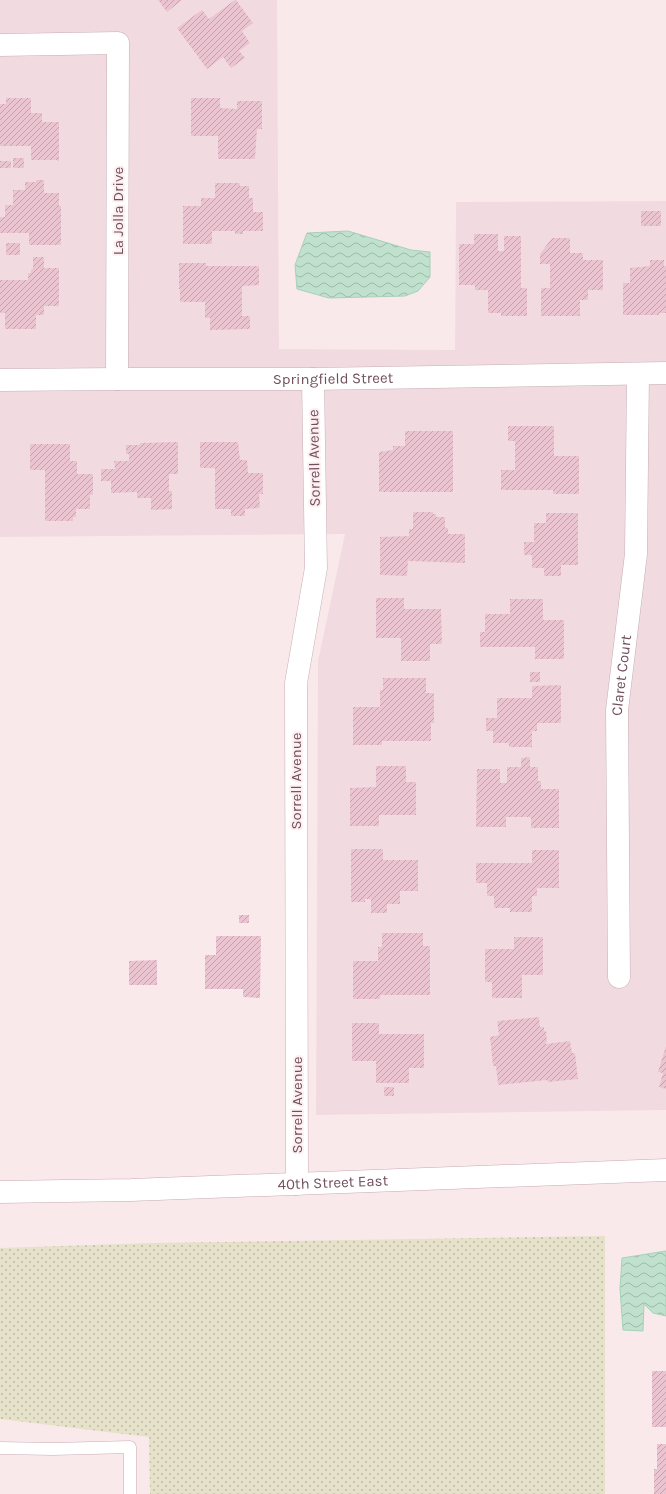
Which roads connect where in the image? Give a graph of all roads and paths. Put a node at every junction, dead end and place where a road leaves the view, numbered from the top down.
1 (0, 45) edge
2 (666, 373) edge
3 (638, 374) junction
4 (117, 379) junction
5 (313, 379) junction
6 (0, 380) edge
7 (619, 977) dead end
8 (666, 1170) edge
9 (297, 1184) junction
10 (0, 1192) edge
11 (0, 1448) edge
12 (130, 1494) edge

1 - 4 street, La Jolla Drive
2 - 3 street, Springfield Street
3 - 5 street, Springfield Street
3 - 7 street, Claret Court
4 - 5 street, Springfield Street
4 - 6 street, Springfield Street
5 - 9 street, Sorrell Avenue
8 - 9 street, 40th Street East
9 - 10 street, 40th Street East
11 - 12 lane

